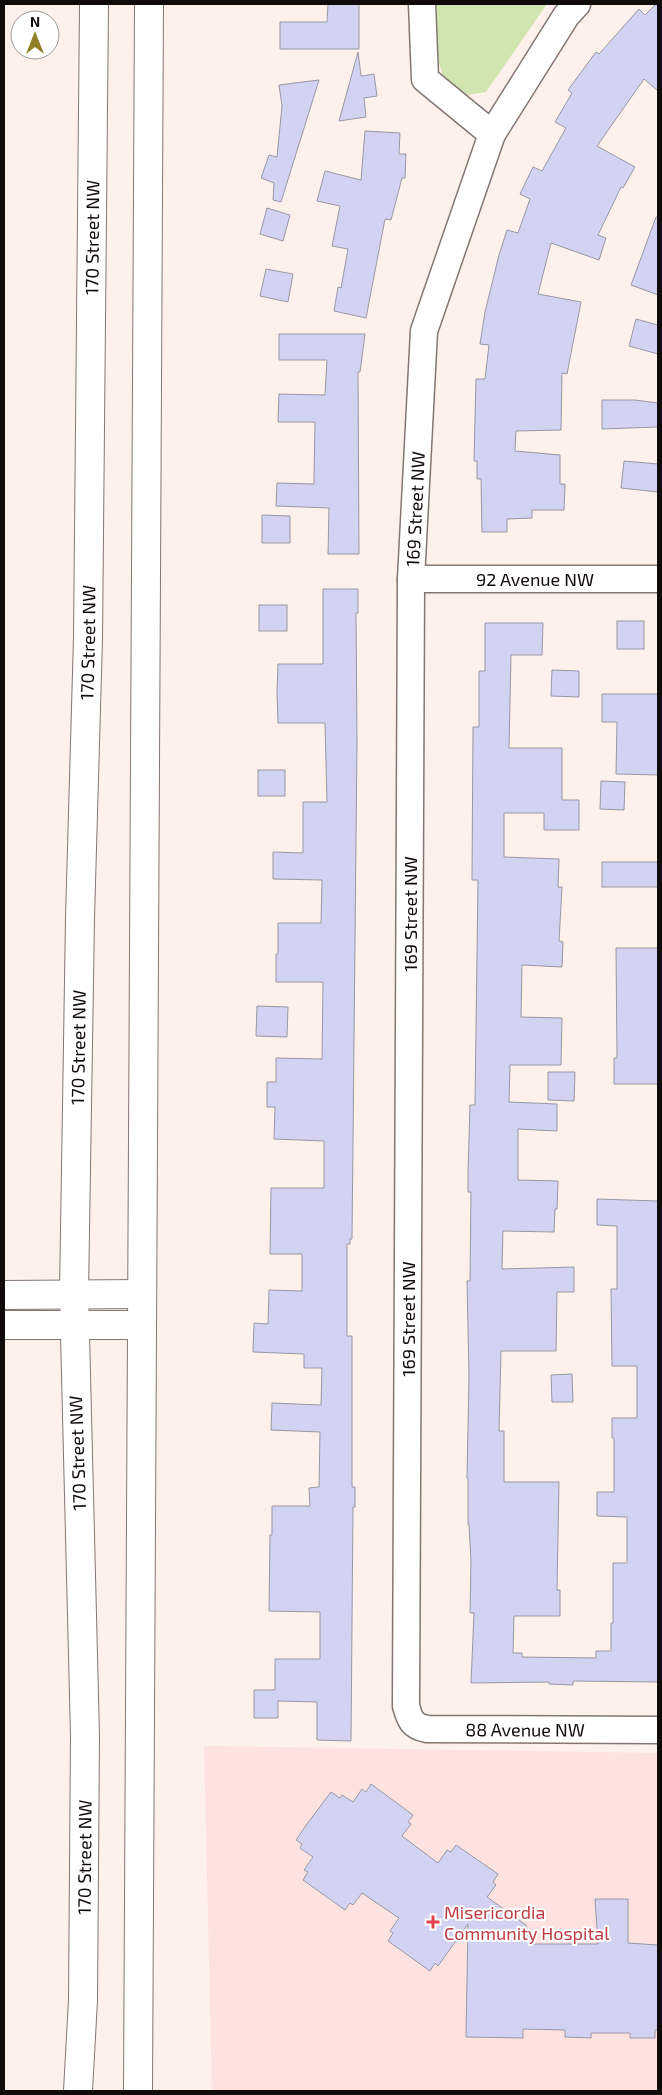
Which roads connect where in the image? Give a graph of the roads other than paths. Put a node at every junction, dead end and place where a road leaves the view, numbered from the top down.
1 (94, 4) edge
2 (149, 4) edge
3 (422, 4) edge
4 (577, 4) edge
5 (492, 134) junction
6 (411, 579) junction
7 (658, 579) edge
8 (74, 1294) junction
9 (142, 1294) junction
10 (4, 1295) edge
11 (4, 1325) edge
12 (74, 1325) junction
13 (141, 1325) junction
14 (406, 1706) joint
15 (658, 1730) edge
16 (78, 2091) edge
17 (138, 2091) edge

1 - 8 main road, 170 Street NW
2 - 9 main road
3 - 5 street
4 - 5 street, 169 Street NW
5 - 6 street, 169 Street NW
6 - 7 street, 92 Avenue NW
6 - 14 street, 169 Street NW
8 - 9 main road
8 - 10 main road
8 - 12 main road, 170 Street NW
9 - 13 main road
11 - 12 main road
12 - 13 main road
12 - 16 main road, 170 Street NW
13 - 17 main road
14 - 15 street, 88 Avenue NW

